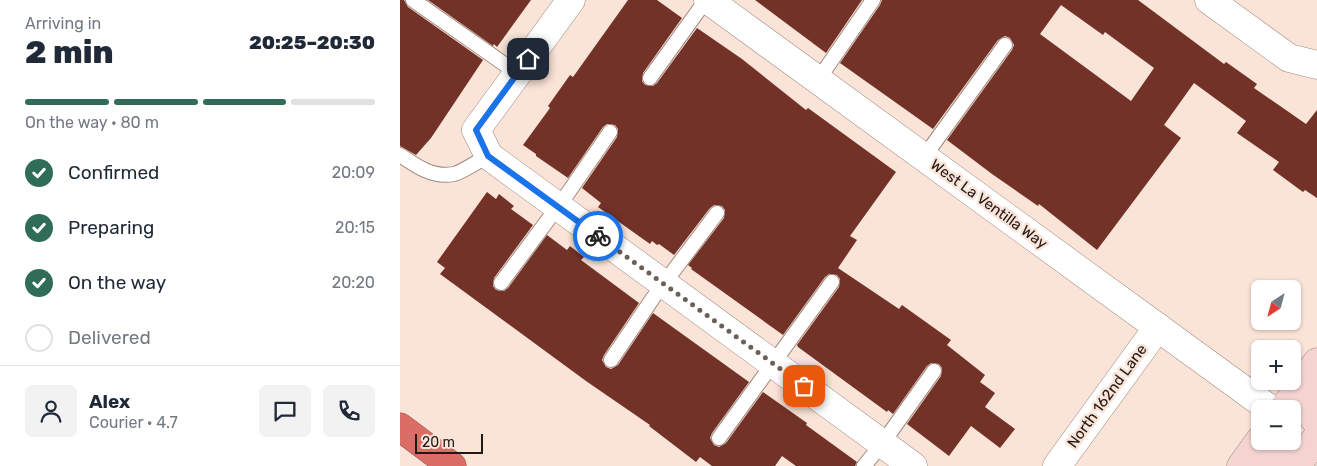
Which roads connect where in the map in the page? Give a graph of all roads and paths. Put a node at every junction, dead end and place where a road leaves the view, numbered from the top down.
1 (413, 0) edge
2 (570, 0) edge
3 (707, 0) edge
4 (873, 0) edge
5 (1209, 0) edge
6 (1005, 45) dead end
7 (1317, 65) edge
8 (517, 73) junction
9 (650, 78) dead end
10 (818, 80) junction
11 (610, 132) dead end
12 (400, 154) edge
13 (488, 156) junction
14 (924, 157) junction
15 (558, 206) junction
16 (717, 213) dead end
17 (832, 282) dead end
18 (501, 283) dead end
19 (664, 284) junction
20 (1158, 327) junction
21 (611, 360) dead end
22 (1317, 362) edge
23 (773, 364) junction
24 (934, 371) dead end
25 (1317, 396) edge
26 (1258, 400) edge
27 (1290, 400) edge
28 (1317, 422) edge
29 (400, 427) edge
30 (1317, 437) edge
31 (719, 438) dead end
32 (882, 444) junction
33 (1253, 450) edge
34 (1280, 450) edge
35 (452, 466) edge
36 (864, 466) edge
37 (912, 466) edge
38 (1057, 466) edge
39 (1241, 466) edge
40 (1270, 466) edge
41 (1297, 466) edge

1 - 8 lane
2 - 8 street
3 - 9 lane
3 - 10 street, West La Ventilla Way
4 - 10 lane
5 - 7 street
6 - 14 lane
8 - 13 street
10 - 14 street, West La Ventilla Way
11 - 15 lane
12 - 13 lane
13 - 15 street
14 - 20 street, West La Ventilla Way
15 - 18 lane
15 - 19 street
16 - 19 lane
17 - 23 lane
19 - 21 lane
19 - 23 street
20 - 26 street, West La Ventilla Way
20 - 38 street, North 162nd Lane
22 - 27 main road
23 - 31 lane
23 - 32 street
24 - 32 lane
25 - 28 main road
29 - 35 highway
30 - 41 main road
32 - 36 lane
32 - 37 street
33 - 39 main road
34 - 40 main road

